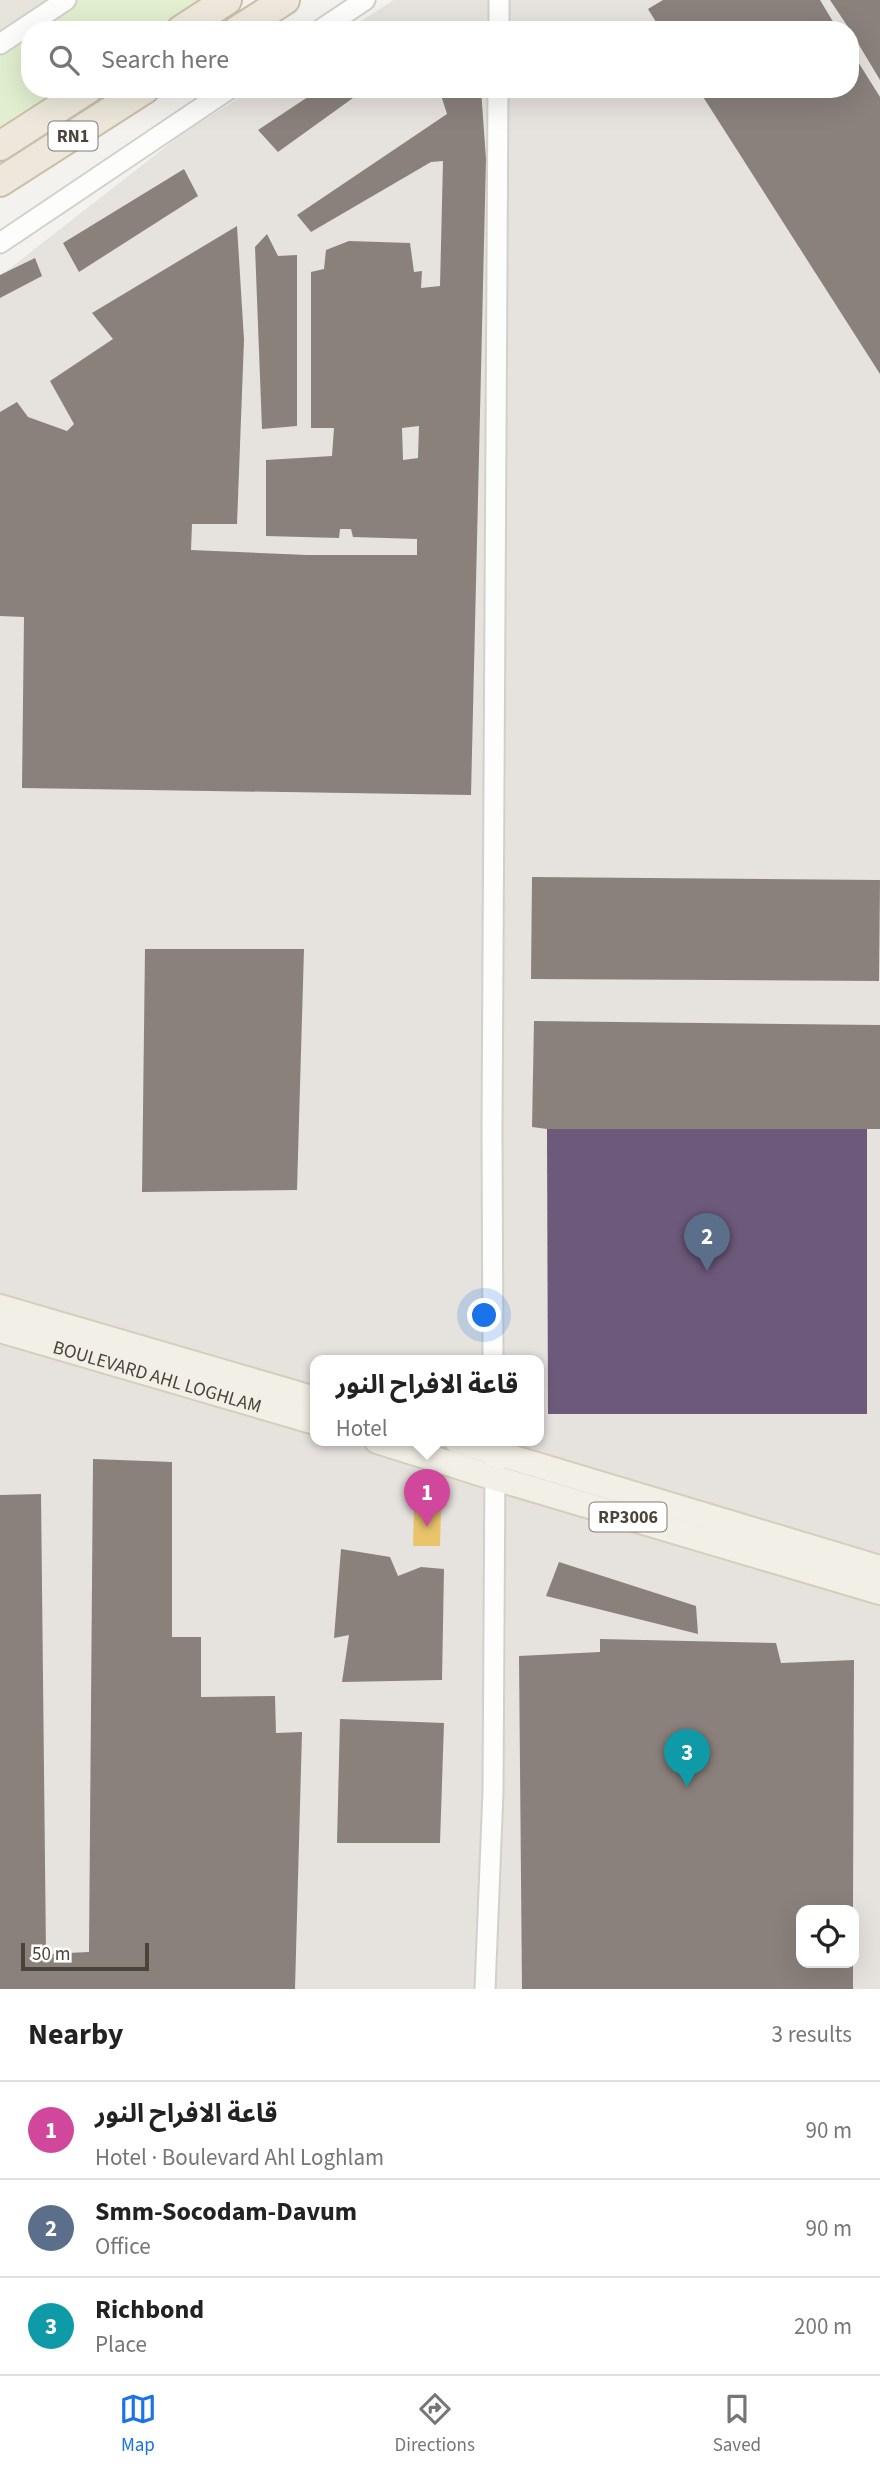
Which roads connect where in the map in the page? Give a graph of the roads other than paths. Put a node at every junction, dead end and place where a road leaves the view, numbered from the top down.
1 (66, 0) edge
2 (227, 0) edge
3 (285, 0) edge
4 (365, 0) edge
5 (499, 0) edge
6 (34, 21) edge
7 (195, 21) edge
8 (252, 21) edge
9 (334, 21) edge
10 (499, 21) edge
11 (21, 30) edge
12 (0, 44) edge
13 (74, 98) edge
14 (131, 98) edge
15 (216, 98) edge
16 (498, 98) edge
17 (0, 146) edge
18 (0, 182) edge
19 (0, 243) edge
20 (0, 1307) edge
21 (0, 1329) edge
22 (92, 1345) junction
23 (493, 1355) edge
24 (310, 1398) edge
25 (310, 1420) edge
26 (393, 1446) edge
27 (494, 1447) edge
28 (495, 1479) junction
29 (880, 1568) edge
30 (880, 1592) edge
31 (485, 1989) edge

1 - 6 street
2 - 7 highway
3 - 8 highway
4 - 9 street
5 - 10 street
11 - 12 street
13 - 17 highway, RN1
14 - 18 highway, RN1
15 - 19 street
16 - 23 street
20 - 22 main road, BOULEVARD AHL LOGHLAM
21 - 22 main road, BOULEVARD AHL LOGHLAM
22 - 24 main road, BOULEVARD AHL LOGHLAM
22 - 25 main road, BOULEVARD AHL LOGHLAM
26 - 28 main road, RP3006
27 - 28 street
27 - 29 main road, RP3006
28 - 30 main road, RP3006
28 - 31 street

